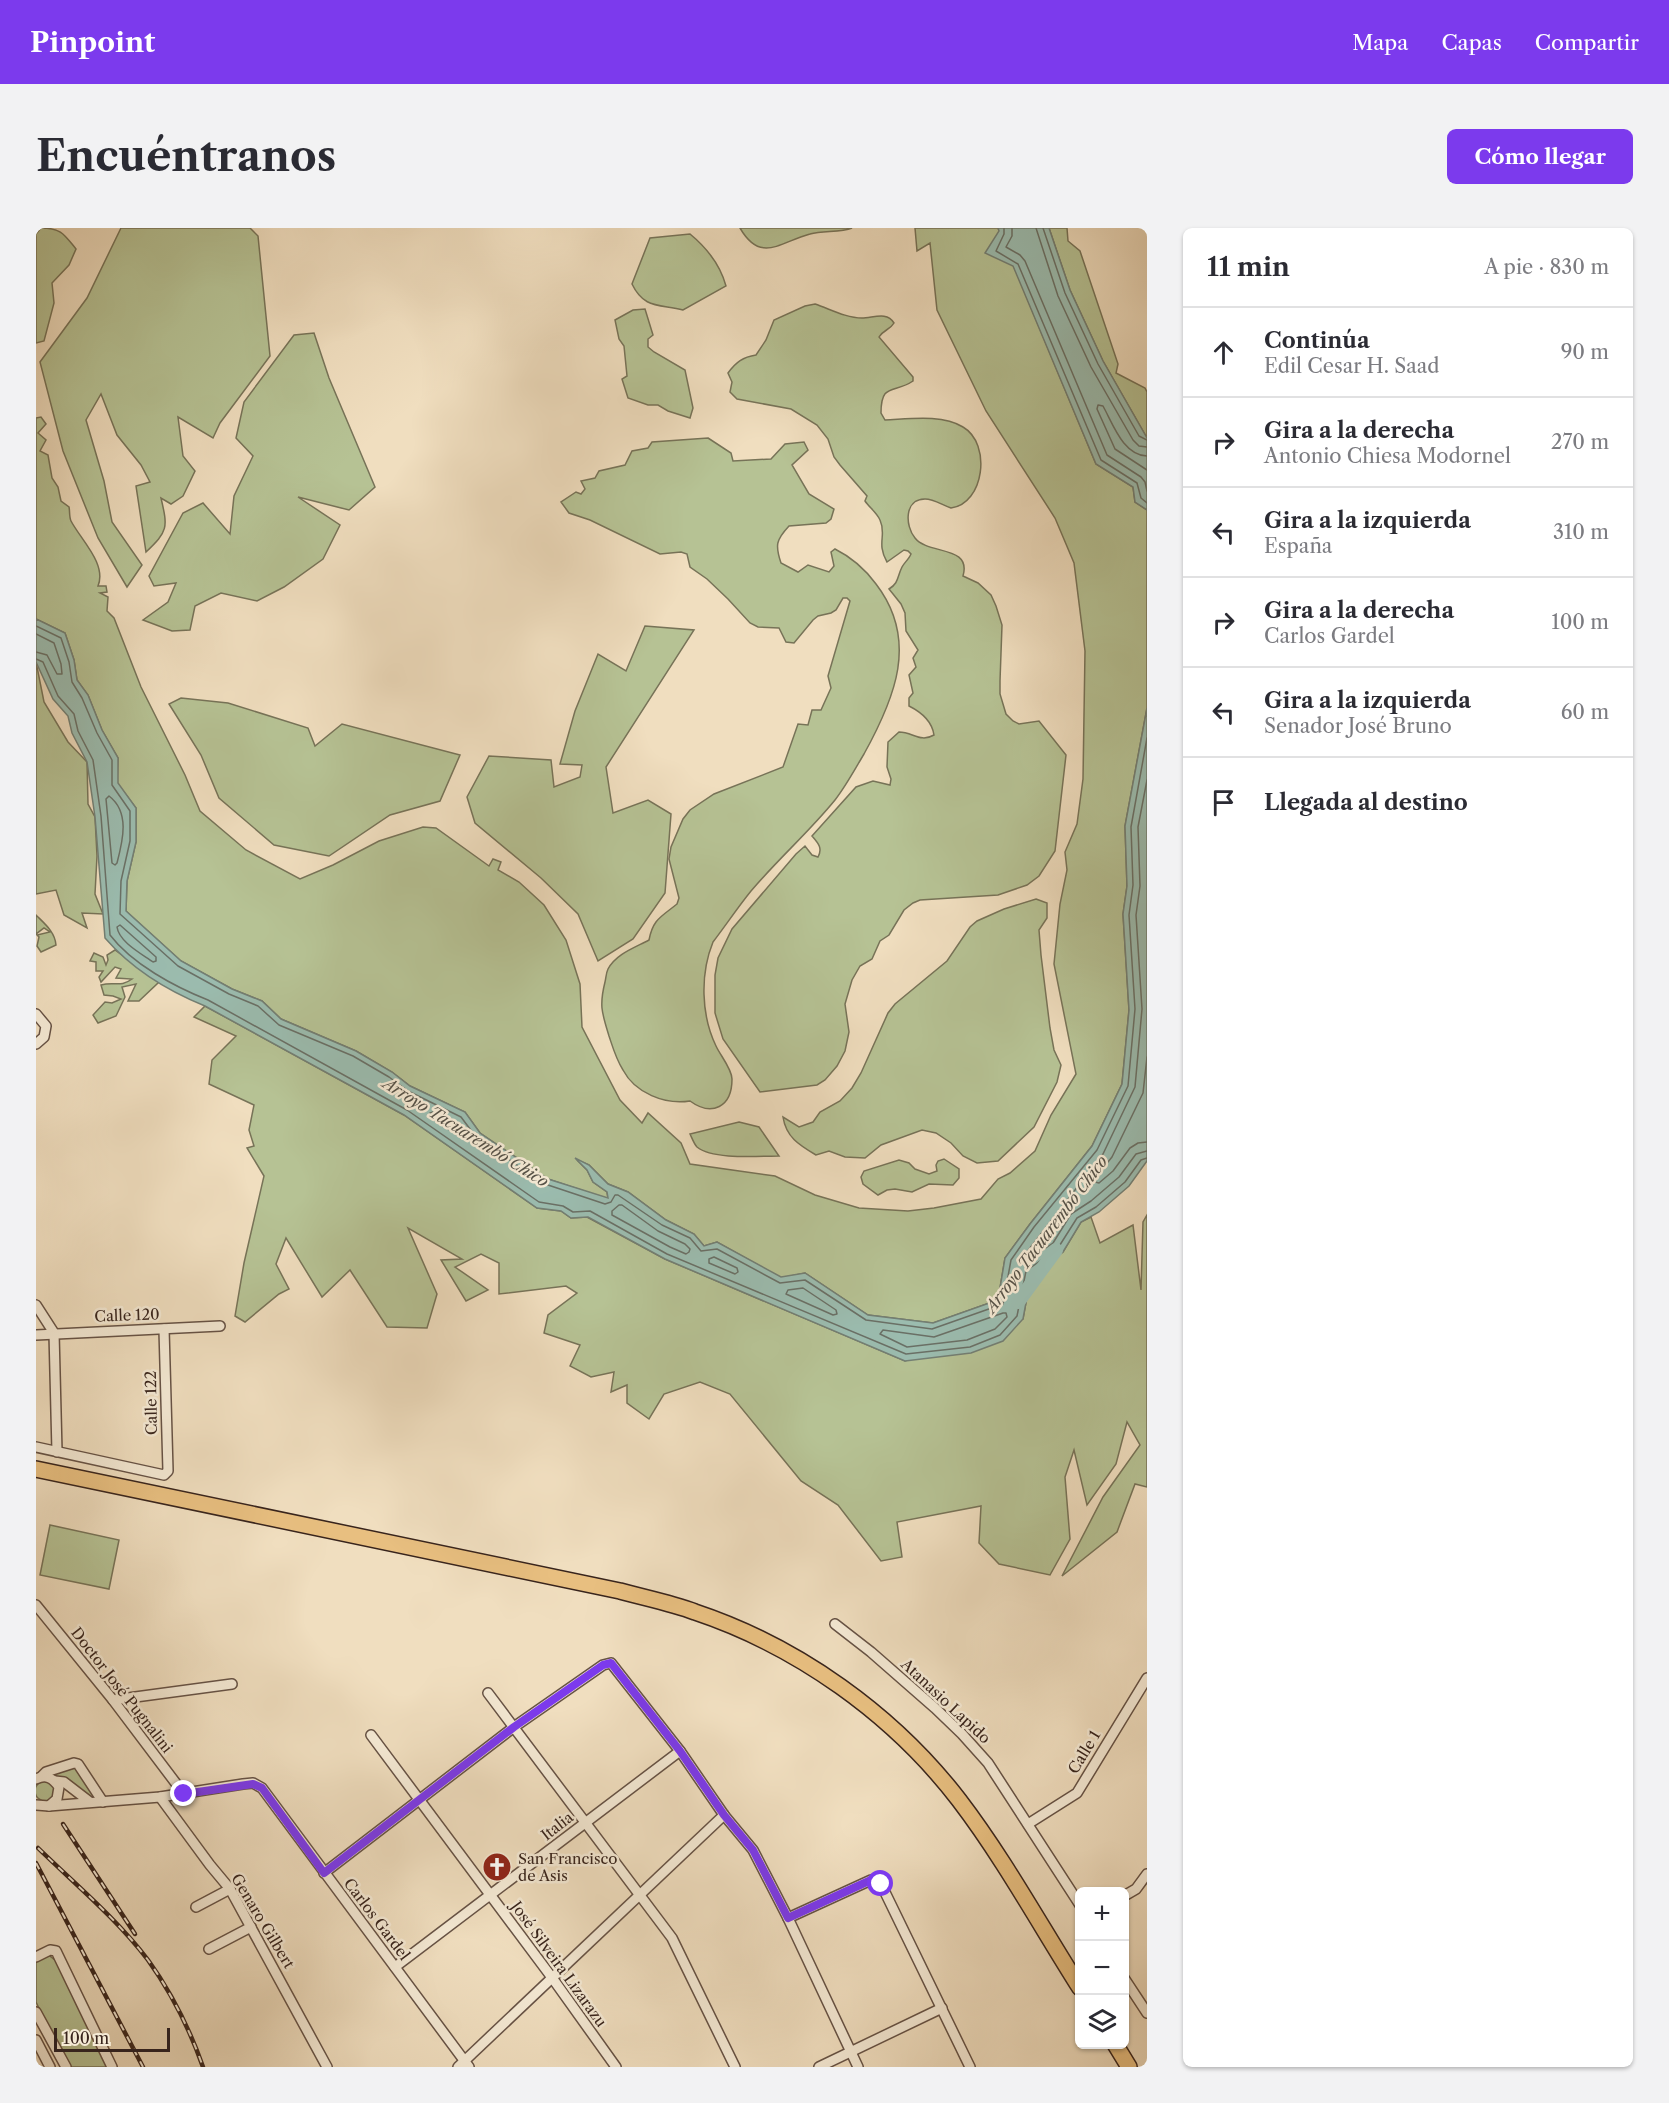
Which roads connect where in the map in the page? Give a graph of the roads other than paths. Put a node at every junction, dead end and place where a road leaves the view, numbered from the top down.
1 (36, 1014) edge
2 (36, 1044) edge
3 (36, 1305) edge
4 (220, 1326) dead end
5 (164, 1329) junction
6 (54, 1333) junction
7 (36, 1335) edge
8 (36, 1447) edge
9 (57, 1452) junction
10 (36, 1468) edge
11 (36, 1605) edge
12 (835, 1624) dead end
13 (1147, 1678) edge
14 (232, 1684) dead end
15 (488, 1693) dead end
16 (113, 1700) junction
17 (514, 1727) junction
18 (371, 1735) dead end
19 (680, 1751) junction
20 (39, 1777) edge
21 (55, 1781) junction
22 (184, 1794) junction
23 (160, 1797) junction
24 (420, 1799) junction
25 (90, 1802) junction
26 (103, 1802) junction
27 (36, 1805) edge
28 (49, 1806) junction
29 (724, 1815) junction
30 (585, 1823) junction
31 (1028, 1824) junction
32 (324, 1873) junction
33 (1147, 1874) edge
34 (230, 1889) junction
35 (1129, 1893) edge
36 (639, 1895) junction
37 (490, 1896) junction
38 (1075, 1897) edge
39 (196, 1906) dead end
40 (788, 1918) junction
41 (251, 1927) junction
42 (209, 1949) dead end
43 (36, 1957) edge
44 (394, 1967) junction
45 (553, 1979) junction
46 (1075, 1980) edge
47 (1129, 1984) edge
48 (942, 2008) junction
49 (36, 2012) edge
50 (1147, 2013) edge
51 (36, 2040) edge
52 (1117, 2049) edge
53 (851, 2052) junction
54 (464, 2065) edge
55 (50, 2067) edge
56 (66, 2067) edge
57 (112, 2067) edge
58 (327, 2067) edge
59 (616, 2067) edge
60 (735, 2067) edge
61 (819, 2067) edge
62 (858, 2067) edge
63 (970, 2067) edge
64 (1129, 2067) edge

1 - 2 street
3 - 6 street
4 - 5 street, Calle 120
5 - 6 street, Calle 120
5 - 9 street, Calle 122
6 - 7 street, Calle 120
6 - 9 street
8 - 9 street
10 - 46 highway
11 - 16 street, Doctor José Pugnalini
12 - 31 street, Atanasio Lapido
13 - 31 street, Calle 1
14 - 16 street
15 - 17 street
16 - 22 street, Doctor José Pugnalini
17 - 19 street
17 - 24 street
17 - 30 street
18 - 24 street, José Silveira Lizarazu
19 - 29 street
19 - 30 street, Italia
20 - 21 street
20 - 26 street
21 - 25 street
21 - 28 street
22 - 23 street
22 - 32 street, Carlos Gardel
23 - 26 street
23 - 34 street, Genaro Gilbert
24 - 32 street
24 - 37 street, José Silveira Lizarazu
25 - 26 street
25 - 28 street
27 - 28 street
29 - 36 street
29 - 40 street
30 - 36 street
30 - 37 street, Italia
31 - 38 street, Atanasio Lapido
32 - 44 street, Carlos Gardel
33 - 35 street
34 - 39 street
34 - 41 street, Genaro Gilbert
36 - 45 street
36 - 60 street
37 - 44 street, Italia
37 - 45 street, José Silveira Lizarazu
40 - 48 street
40 - 53 street
41 - 42 street
41 - 58 street, Genaro Gilbert
43 - 57 street
44 - 54 street, Carlos Gardel
45 - 54 street
45 - 59 street, José Silveira Lizarazu
47 - 50 street
48 - 53 street
48 - 63 street
49 - 56 street
51 - 55 street
52 - 64 highway
53 - 61 street
53 - 62 street

